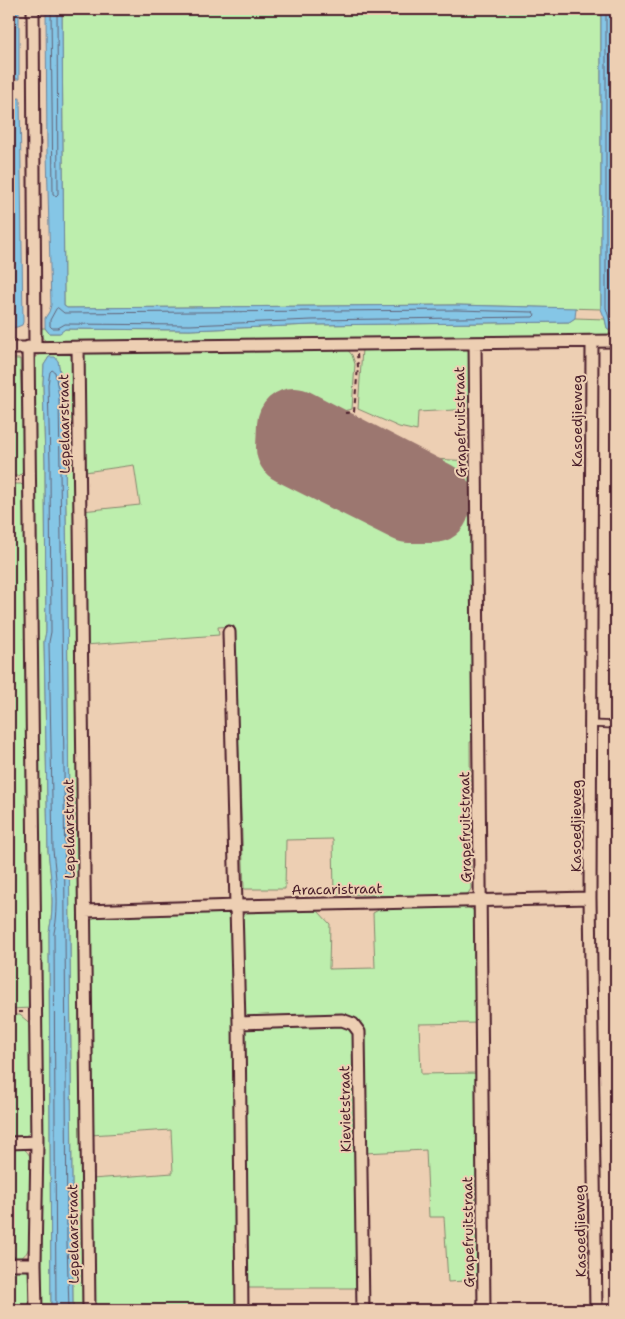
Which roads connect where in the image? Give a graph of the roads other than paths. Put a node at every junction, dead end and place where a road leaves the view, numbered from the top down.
1 (33, 9) edge
2 (592, 341) junction
3 (616, 341) edge
4 (475, 344) junction
5 (31, 347) junction
6 (78, 347) junction
7 (9, 348) edge
8 (229, 632) dead end
9 (591, 724) junction
10 (616, 725) edge
11 (590, 898) junction
12 (480, 901) junction
13 (236, 906) junction
14 (85, 911) junction
15 (239, 1023) junction
16 (37, 1142) junction
17 (9, 1143) edge
18 (9, 1264) edge
19 (35, 1264) junction
20 (36, 1310) edge
21 (89, 1310) edge
22 (242, 1310) edge
23 (363, 1310) edge
24 (484, 1310) edge
25 (596, 1310) edge

1 - 5 street
2 - 3 street
2 - 4 street
2 - 9 street, Kasoedjieweg
4 - 6 street
4 - 12 street, Grapefruitstraat
5 - 6 street
5 - 7 street
5 - 16 street
6 - 14 street, Lepelaarstraat
8 - 13 street
9 - 10 lane
9 - 11 street, Kasoedjieweg
11 - 12 street, Aracaristraat
11 - 25 street, Kasoedjieweg
12 - 13 street, Aracaristraat
12 - 24 street, Grapefruitstraat
13 - 14 street, Aracaristraat
13 - 15 street
14 - 21 street, Lepelaarstraat
15 - 22 street
15 - 23 street, Kievietstraat
16 - 17 street
16 - 19 street
18 - 19 street
19 - 20 street

